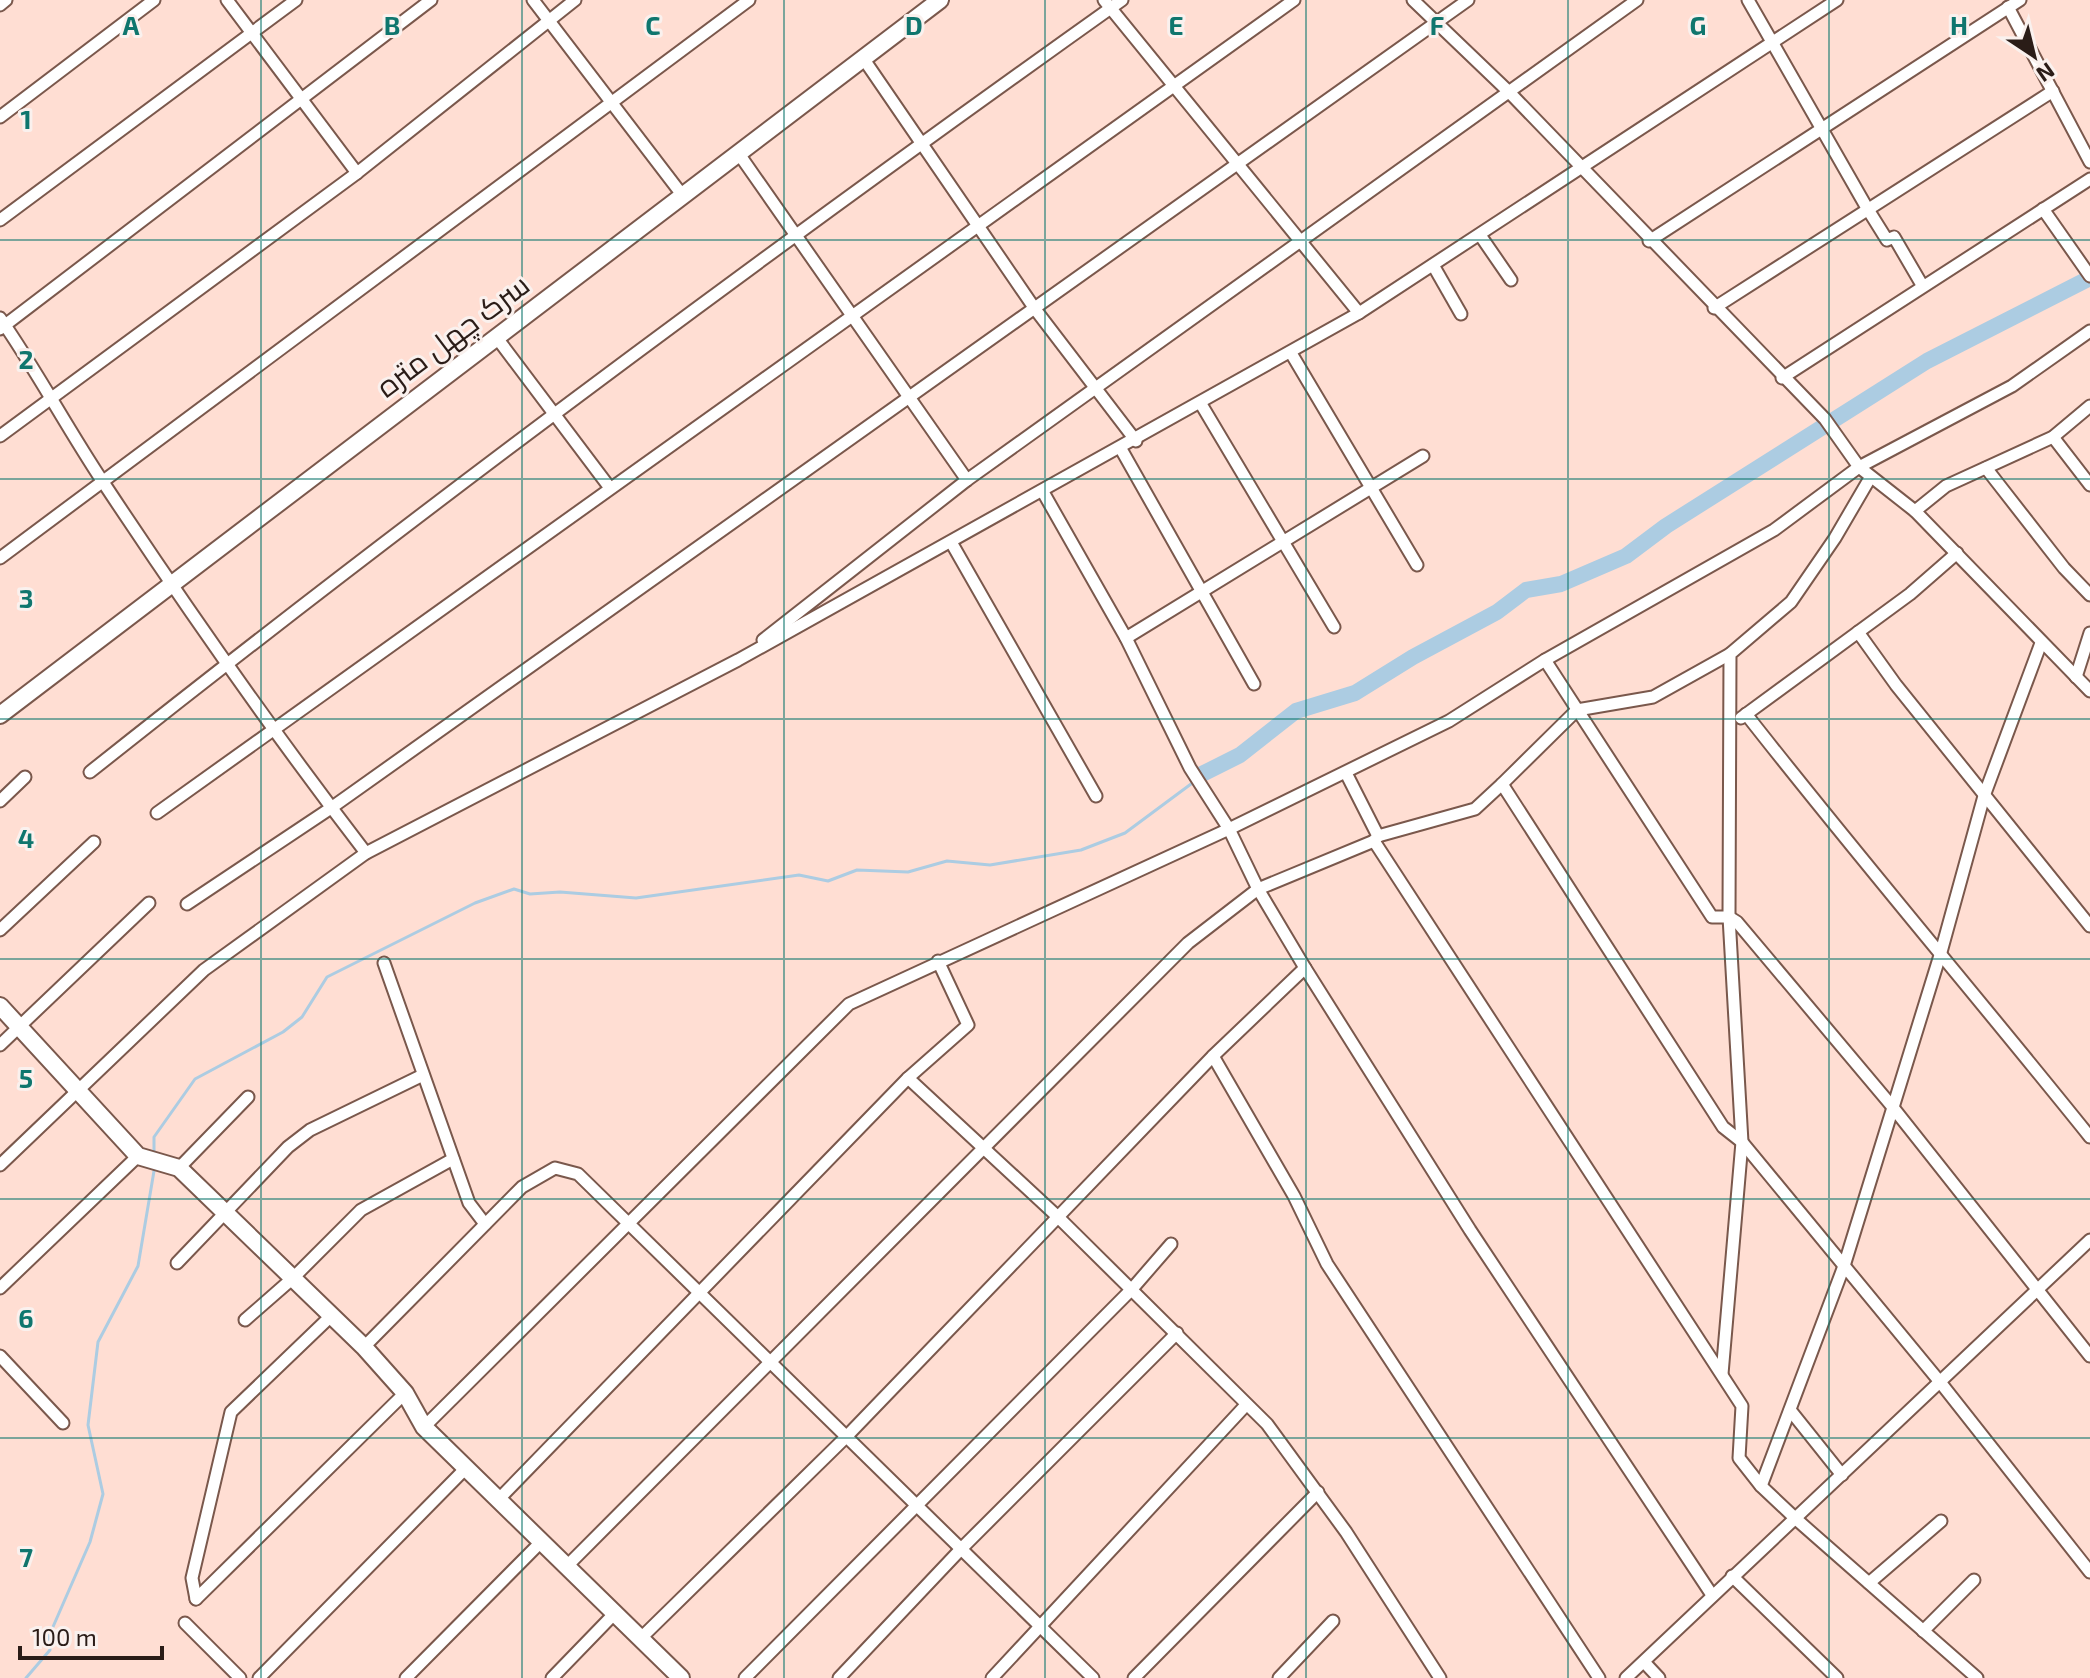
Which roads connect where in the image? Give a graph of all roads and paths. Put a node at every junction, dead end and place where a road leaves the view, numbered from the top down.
1 (6, 0) edge
2 (154, 0) edge
3 (227, 0) edge
4 (296, 0) edge
5 (431, 0) edge
6 (533, 0) edge
7 (575, 0) edge
8 (749, 0) edge
9 (940, 0) edge
10 (1122, 0) edge
11 (1294, 0) edge
12 (1413, 0) edge
13 (1468, 0) edge
14 (1637, 0) edge
15 (1748, 0) edge
16 (1837, 0) edge
17 (2020, 0) edge
18 (1107, 4) edge
19 (0, 5) edge
20 (2008, 7) junction
21 (547, 21) junction
22 (1436, 23) junction
23 (252, 33) junction
24 (1771, 42) junction
25 (863, 58) junction
26 (1175, 85) junction
27 (2053, 91) junction
28 (1509, 92) junction
29 (302, 100) junction
30 (611, 105) junction
31 (0, 117) edge
32 (1820, 127) junction
33 (922, 143) junction
34 (739, 154) junction
35 (2090, 162) edge
36 (1238, 163) junction
37 (1583, 168) junction
38 (357, 173) junction
39 (2090, 179) edge
40 (683, 196) junction
41 (1867, 208) junction
42 (2043, 209) junction
43 (0, 220) edge
44 (977, 226) junction
45 (797, 234) junction
46 (1480, 235) junction
47 (1302, 240) junction
48 (1649, 241) junction
49 (1433, 265) junction
50 (2088, 273) edge
51 (1511, 280) dead end
52 (1922, 285) junction
53 (1714, 308) junction
54 (1035, 309) junction
55 (1359, 313) junction
56 (1461, 314) dead end
57 (853, 315) junction
58 (2, 324) edge
59 (2090, 331) edge
60 (497, 338) junction
61 (1291, 353) junction
62 (1782, 378) junction
63 (1095, 387) junction
64 (910, 396) junction
65 (50, 399) junction
66 (1201, 404) junction
67 (2090, 406) edge
68 (556, 416) junction
69 (0, 436) edge
70 (2053, 437) junction
71 (1136, 441) junction
72 (1121, 449) junction
73 (1423, 456) dead end
74 (1859, 467) junction
75 (1986, 468) junction
76 (1870, 478) junction
77 (967, 480) junction
78 (102, 481) junction
79 (2090, 485) edge
80 (610, 488) junction
81 (1370, 488) junction
82 (1043, 492) junction
83 (1915, 511) junction
84 (951, 542) junction
85 (1284, 542) junction
86 (1957, 553) junction
87 (0, 558) edge
88 (1417, 565) dead end
89 (172, 585) junction
90 (1203, 593) junction
91 (2090, 595) edge
92 (1334, 627) dead end
93 (1858, 632) junction
94 (2090, 633) edge
95 (1126, 638) junction
96 (2041, 643) junction
97 (1730, 654) junction
98 (738, 660) junction
99 (1545, 660) junction
100 (226, 664) junction
101 (2076, 677) junction
102 (1254, 684) dead end
103 (2090, 691) edge
104 (1577, 710) junction
105 (1746, 714) junction
106 (0, 715) edge
107 (1731, 724) junction
108 (272, 732) junction
109 (90, 772) dead end
110 (1346, 773) junction
111 (25, 777) dead end
112 (1502, 784) junction
113 (1096, 796) dead end
114 (1984, 796) junction
115 (0, 801) edge
116 (331, 808) junction
117 (157, 813) dead end
118 (1229, 829) junction
119 (1376, 838) junction
120 (94, 842) dead end
121 (366, 853) junction
122 (1258, 889) junction
123 (149, 903) dead end
124 (187, 904) dead end
125 (1729, 917) junction
126 (2090, 926) edge
127 (0, 930) edge
128 (1941, 952) junction
129 (938, 961) junction
130 (384, 963) dead end
131 (1305, 968) junction
132 (0, 1006) edge
133 (20, 1026) junction
134 (0, 1045) edge
135 (1213, 1056) junction
136 (423, 1075) junction
137 (908, 1078) junction
138 (78, 1090) junction
139 (248, 1097) dead end
140 (1891, 1105) junction
141 (2090, 1137) edge
142 (1742, 1142) junction
143 (984, 1147) junction
144 (149, 1158) junction
145 (453, 1159) junction
146 (0, 1165) edge
147 (179, 1168) junction
148 (225, 1213) junction
149 (1058, 1217) junction
150 (626, 1223) junction
151 (485, 1224) junction
152 (2090, 1240) edge
153 (1171, 1244) dead end
154 (177, 1263) dead end
155 (1844, 1266) junction
156 (293, 1278) junction
157 (0, 1288) edge
158 (1132, 1289) junction
159 (2038, 1290) junction
160 (699, 1293) junction
161 (331, 1316) junction
162 (245, 1320) dead end
163 (1177, 1333) junction
164 (364, 1347) junction
165 (2090, 1356) edge
166 (1, 1360) edge
167 (770, 1362) junction
168 (1722, 1375) junction
169 (1940, 1382) junction
170 (405, 1393) junction
171 (1246, 1405) junction
172 (1790, 1410) junction
173 (63, 1423) dead end
174 (424, 1427) junction
175 (846, 1437) junction
176 (466, 1468) junction
177 (1842, 1475) junction
178 (1761, 1486) junction
179 (1318, 1492) junction
180 (498, 1500) junction
181 (917, 1506) junction
182 (1796, 1519) junction
183 (1941, 1521) dead end
184 (541, 1542) junction
185 (961, 1549) junction
186 (566, 1567) junction
187 (2090, 1572) edge
188 (1732, 1576) junction
189 (1974, 1580) dead end
190 (1869, 1583) junction
191 (1712, 1595) junction
192 (614, 1614) junction
193 (1333, 1621) dead end
194 (185, 1623) dead end
195 (1042, 1628) junction
196 (1923, 1631) junction
197 (640, 1639) junction
198 (1644, 1662) junction
199 (240, 1678) edge
200 (259, 1678) edge
201 (406, 1678) edge
202 (552, 1678) edge
203 (681, 1678) edge
204 (745, 1678) edge
205 (839, 1678) edge
206 (992, 1678) edge
207 (1093, 1678) edge
208 (1134, 1678) edge
209 (1279, 1678) edge
210 (1440, 1678) edge
211 (1599, 1678) edge
212 (1626, 1678) edge
213 (1659, 1678) edge
214 (1837, 1678) edge
215 (1977, 1678) edge

1 - 19 street
2 - 31 street
3 - 23 street
4 - 23 street
5 - 29 street
6 - 21 street
7 - 21 street
8 - 30 street
9 - 25 street, سرک چهل متره
10 - 18 street
11 - 26 street
12 - 22 street
13 - 22 street
14 - 28 street
15 - 24 street
16 - 24 street
17 - 20 street
18 - 26 street
18 - 33 street
20 - 27 street
20 - 32 street
21 - 30 street
21 - 38 street
22 - 28 street
22 - 36 street
23 - 29 street
23 - 43 street
24 - 32 street
24 - 37 street
25 - 33 street
25 - 34 street, سرک چهل متره
26 - 36 street
26 - 44 street
27 - 35 street
27 - 41 street
28 - 37 street
28 - 47 street
29 - 38 street
29 - 58 street
30 - 40 street
30 - 78 street
32 - 41 street
32 - 48 street
33 - 44 street
33 - 45 street
34 - 40 street, سرک چهل متره
34 - 45 street
36 - 47 street
36 - 54 street
37 - 46 street
37 - 48 street
38 - 65 street
39 - 42 street
40 - 60 street, سرک چهل متره
41 - 52 street
41 - 53 street
42 - 50 street
42 - 52 street
44 - 54 street
44 - 57 street
45 - 57 street
45 - 68 street
46 - 49 street
46 - 51 street
47 - 55 street
47 - 63 street
48 - 53 street
49 - 55 street
49 - 56 street
52 - 62 street
53 - 62 street
54 - 63 street
54 - 64 street
55 - 61 street
57 - 64 street
57 - 80 street
58 - 65 street
59 - 74 street
60 - 68 street
60 - 89 street, سرک چهل متره
61 - 66 street
61 - 81 street
62 - 74 street
63 - 71 street
63 - 77 street
64 - 77 street
64 - 116 street
65 - 69 street
65 - 78 street
66 - 71 street
66 - 85 street
67 - 70 street
68 - 80 street
68 - 100 street
70 - 75 street
70 - 79 street
71 - 72 street
72 - 82 street
72 - 90 street
73 - 81 street
74 - 76 street
74 - 99 street
75 - 83 street
75 - 91 street
76 - 83 street
76 - 97 street
77 - 98 street
78 - 87 street
78 - 89 street
80 - 108 street
81 - 85 street
81 - 88 street
82 - 84 street
82 - 95 street
83 - 86 street
84 - 98 street
84 - 113 street
85 - 90 street
85 - 92 street
86 - 93 street
86 - 96 street
89 - 100 street
89 - 106 street, سرک چهل متره
90 - 95 street
90 - 102 street
93 - 105 street
93 - 114 street
94 - 101 street
95 - 118 street
96 - 101 street
96 - 114 street
97 - 104 street
97 - 107 street
98 - 121 street
99 - 104 street
99 - 110 street
100 - 108 street
100 - 109 street
101 - 103 street
104 - 112 street
104 - 125 street
105 - 107 street
105 - 128 street
107 - 125 street
108 - 116 street
108 - 117 street
110 - 118 street
110 - 119 street
111 - 115 street
112 - 119 street
112 - 142 street
114 - 126 street
114 - 128 street
116 - 121 street
116 - 124 street
118 - 122 street
118 - 129 street
119 - 122 street
119 - 168 street
120 - 127 street
121 - 138 street
122 - 131 street
122 - 143 street
123 - 133 street
125 - 140 street
125 - 142 street
128 - 140 street
128 - 141 street
129 - 137 street
129 - 150 street
130 - 136 street
131 - 135 street
131 - 191 street
132 - 133 street
133 - 134 street
133 - 138 street
135 - 149 street
135 - 211 street
136 - 145 street
136 - 148 street
137 - 143 street
137 - 160 street
138 - 144 street
138 - 146 street
139 - 147 street
140 - 155 street
140 - 159 street
142 - 155 street
142 - 168 street
143 - 149 street
143 - 167 street
144 - 147 street
144 - 157 street
145 - 151 street
145 - 156 street
147 - 148 street
148 - 154 street
148 - 156 street
149 - 158 street
149 - 175 street
150 - 151 street
150 - 160 street
150 - 174 street
151 - 164 street
152 - 159 street
153 - 158 street
155 - 169 street
155 - 172 street
156 - 161 street
156 - 162 street
158 - 163 street
158 - 181 street
159 - 165 street
159 - 169 street
160 - 167 street
160 - 180 street
161 - 164 street
161 - 170 street
163 - 171 street
163 - 185 street
164 - 170 street
166 - 173 street
167 - 175 street
167 - 186 street
168 - 178 street
169 - 177 street
169 - 187 street
170 - 174 street
171 - 179 street
171 - 195 street
172 - 177 street
172 - 178 street
174 - 176 street
175 - 181 street
175 - 197 street
176 - 180 street
176 - 200 street
177 - 182 street
178 - 182 street
179 - 208 street
179 - 210 street
180 - 184 street
181 - 185 street
181 - 204 street
182 - 188 street
182 - 190 street
183 - 190 street
184 - 186 street
184 - 201 street
185 - 195 street
185 - 205 street
186 - 192 street
188 - 191 street
188 - 214 street
189 - 196 street
190 - 196 street
191 - 198 street
192 - 197 street
192 - 202 street
193 - 209 street
194 - 199 street
195 - 206 street
195 - 207 street
196 - 215 street
197 - 203 street
198 - 212 street
198 - 213 street

